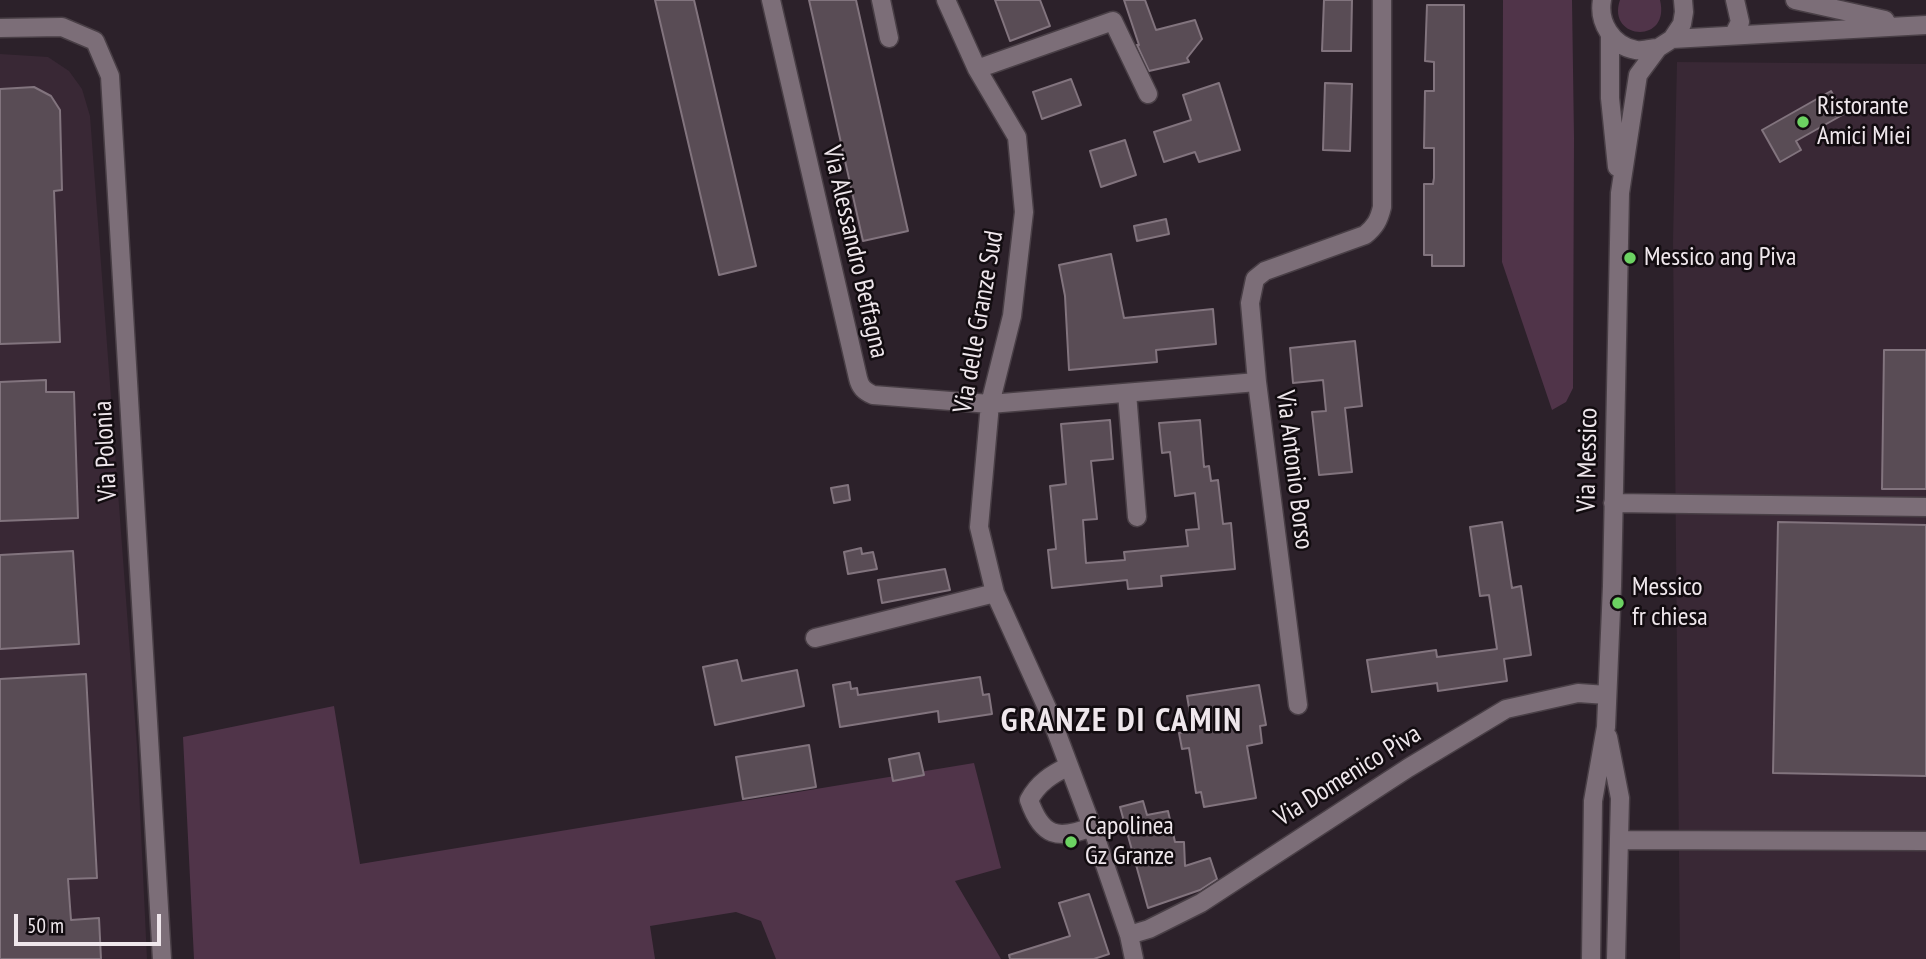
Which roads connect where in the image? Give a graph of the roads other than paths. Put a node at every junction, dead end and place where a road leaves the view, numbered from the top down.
1 (771, 0) edge
2 (881, 0) edge
3 (946, 0) edge
4 (1382, 0) edge
5 (1602, 0) edge
6 (1683, 0) edge
7 (1735, 0) edge
8 (1796, 0) edge
9 (1918, 25) edge
10 (0, 28) edge
11 (1734, 34) junction
12 (1610, 35) junction
13 (889, 38) dead end
14 (1665, 43) junction
15 (977, 69) junction
16 (1147, 93) dead end
17 (1620, 193) junction
18 (1257, 382) junction
19 (1127, 393) junction
20 (990, 404) junction
21 (1613, 503) junction
22 (1926, 507) edge
23 (1137, 517) dead end
24 (995, 593) junction
25 (815, 638) dead end
26 (1608, 695) junction
27 (1298, 705) dead end
28 (1606, 727) junction
29 (1069, 766) junction
30 (1092, 827) junction
31 (1619, 840) junction
32 (1926, 841) edge
33 (1129, 935) junction
34 (162, 959) edge
35 (1134, 959) edge
36 (1591, 959) edge
37 (1616, 959) edge

1 - 20 street, Via Alessandro Beffagna
2 - 13 street
3 - 15 street, Via delle Granze Sud
4 - 18 street
5 - 12 street, Via Messico
6 - 14 street, Via Messico
7 - 11 street
8 - 9 street
9 - 11 street
10 - 34 street, Via Polonia
11 - 14 street
12 - 14 street
12 - 17 street, Via Messico
14 - 17 street, Via Messico
15 - 16 street
15 - 20 street, Via delle Granze Sud
17 - 21 street, Via Messico
18 - 19 street, Via Antonio Borso
18 - 27 street, Via Antonio Borso
19 - 20 street, Via Antonio Borso
19 - 23 street
20 - 24 street, Via delle Granze Sud
21 - 22 street
21 - 26 street, Via Messico
24 - 25 street
24 - 29 street, Via delle Granze Sud
26 - 28 street, Via Messico
26 - 33 street, Via Domenico Piva
28 - 31 street, Via Messico
28 - 36 street, Via Messico
29 - 30 street, Via delle Granze Sud
29 - 30 street
30 - 33 street, Via delle Granze Sud
31 - 32 street
31 - 37 street, Via Messico
33 - 35 street, Via delle Granze Sud

